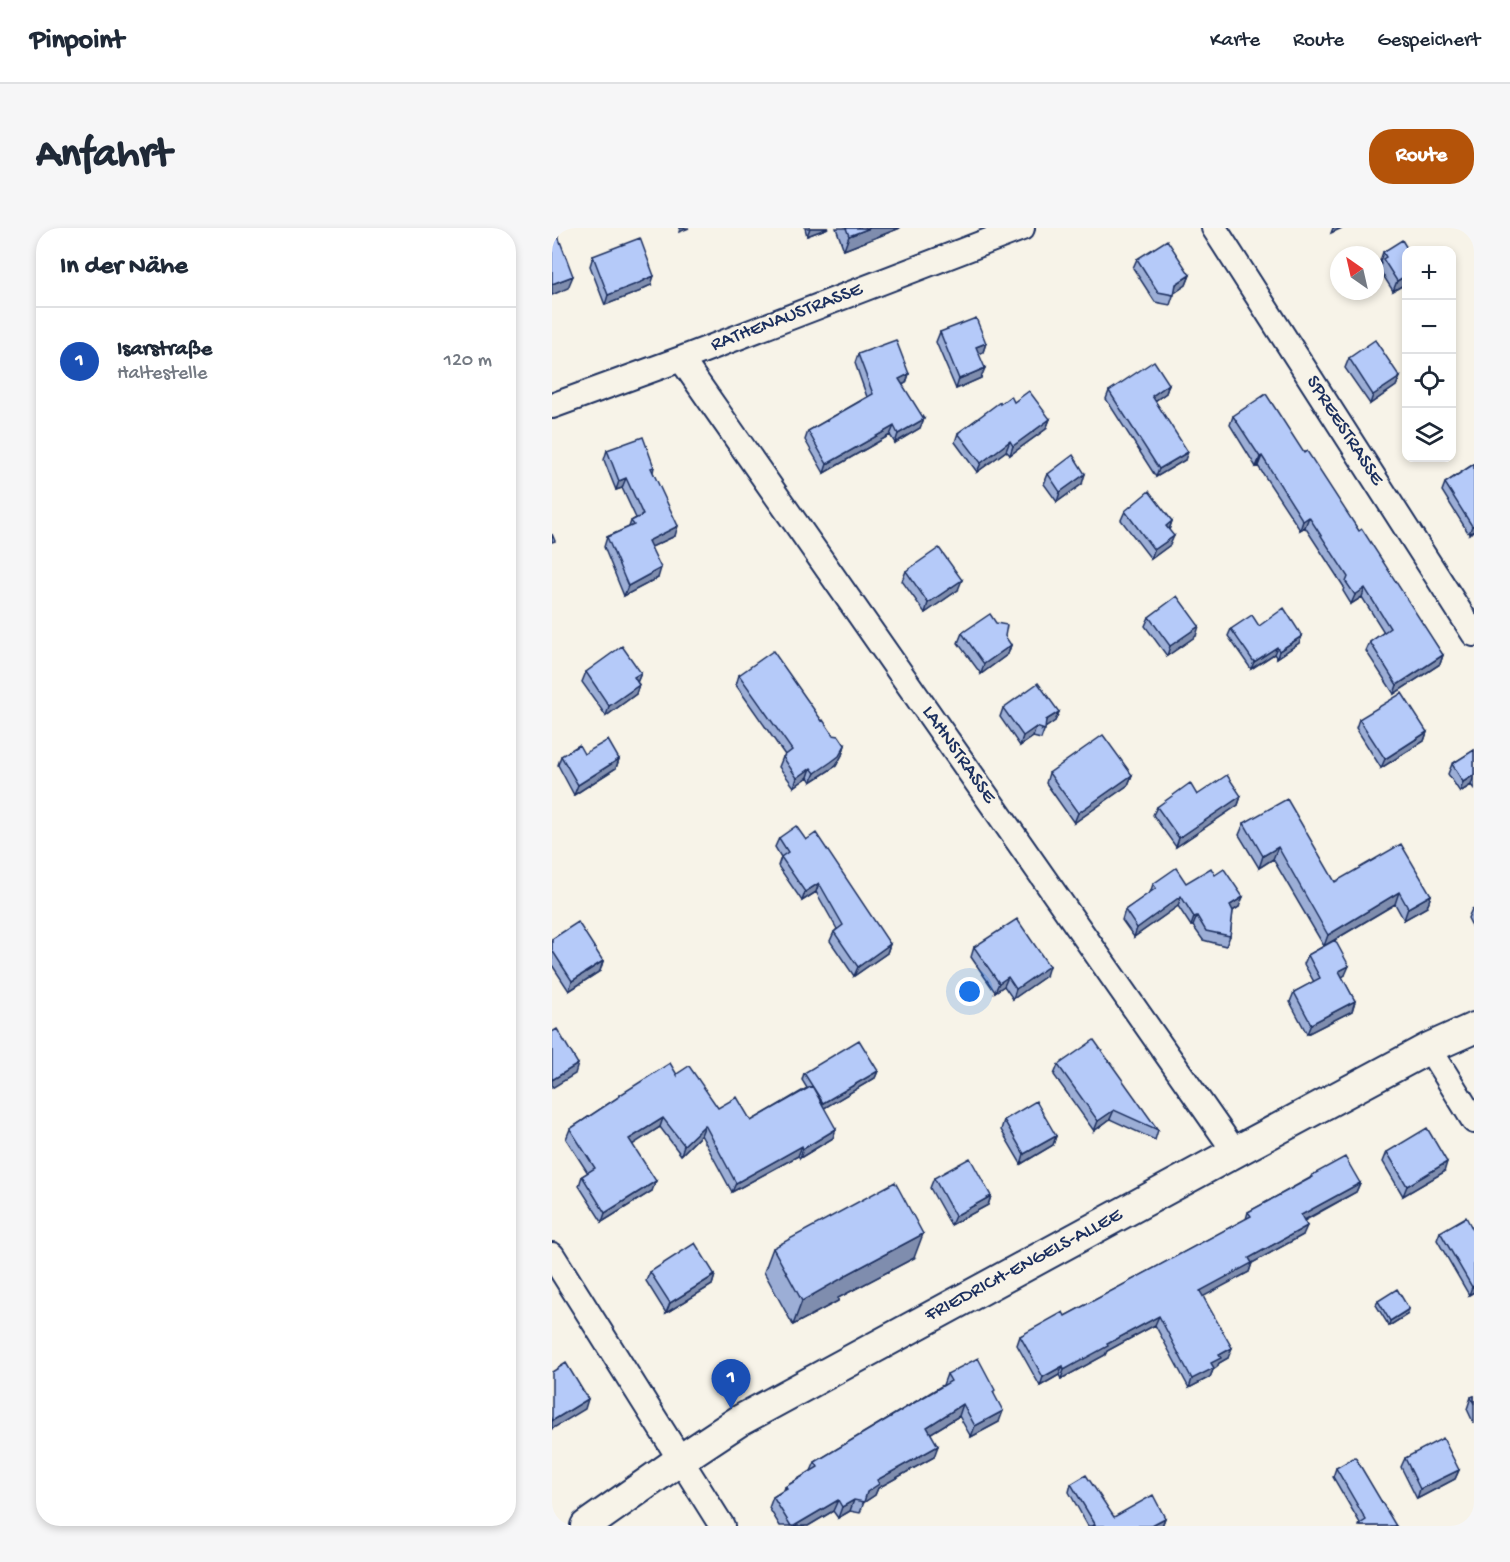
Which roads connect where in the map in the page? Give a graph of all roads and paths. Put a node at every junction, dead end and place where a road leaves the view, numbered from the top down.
1 (1022, 228) edge
2 (1214, 228) edge
3 (681, 359) junction
4 (552, 406) edge
5 (1474, 634) edge
6 (1474, 1028) edge
7 (1429, 1048) junction
8 (1474, 1121) edge
9 (1235, 1152) junction
10 (552, 1255) edge
11 (680, 1460) junction
12 (586, 1526) edge
13 (722, 1526) edge

1 - 3 street, RATHENAUSTRASSE
2 - 5 street, SPREESTRASSE
3 - 4 street, RATHENAUSTRASSE
3 - 9 street, LAHNSTRASSE
6 - 7 street, FRIEDRICH-ENGELS-ALLEE
7 - 8 street
7 - 9 street, FRIEDRICH-ENGELS-ALLEE
9 - 11 street, FRIEDRICH-ENGELS-ALLEE
10 - 11 street
11 - 12 street, FRIEDRICH-ENGELS-ALLEE
11 - 13 street

